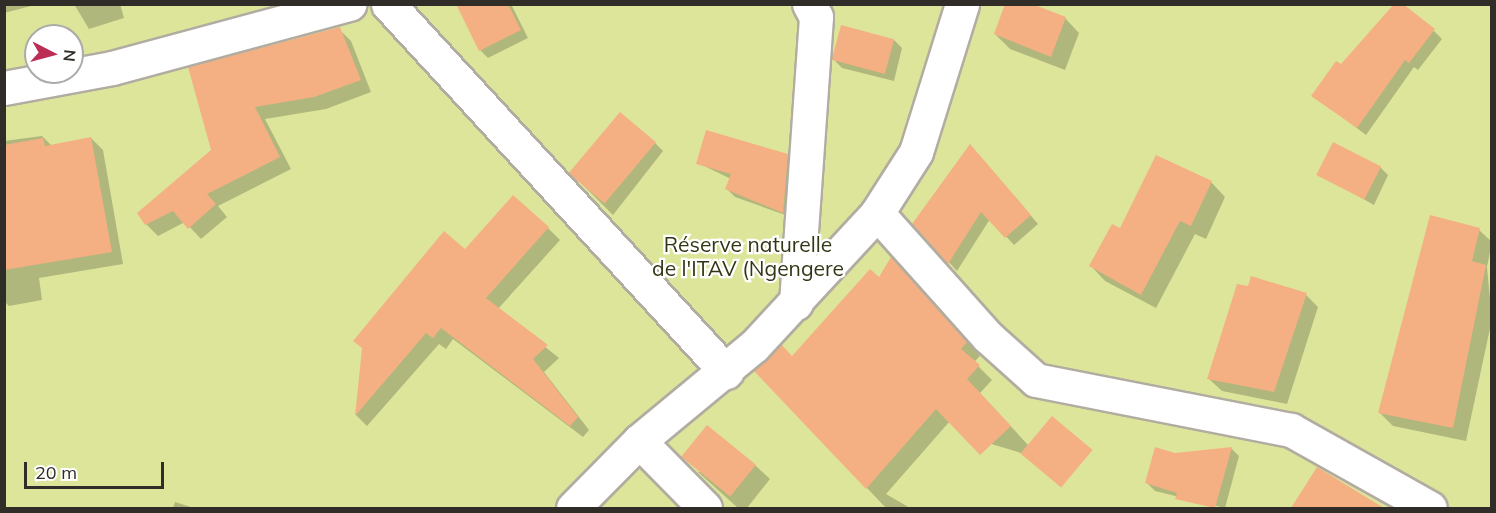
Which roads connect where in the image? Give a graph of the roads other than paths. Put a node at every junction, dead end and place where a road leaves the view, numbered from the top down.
1 (350, 4) edge
2 (388, 4) edge
3 (809, 4) edge
4 (962, 4) edge
5 (4, 88) edge
6 (877, 213) junction
7 (796, 303) junction
8 (726, 372) junction
9 (639, 441) junction
10 (573, 508) edge
11 (705, 508) edge
12 (1430, 508) edge

1 - 5 street
2 - 8 street
3 - 7 street
4 - 6 street
6 - 7 street
6 - 12 street
7 - 8 street
8 - 9 street
9 - 10 street
9 - 11 street

